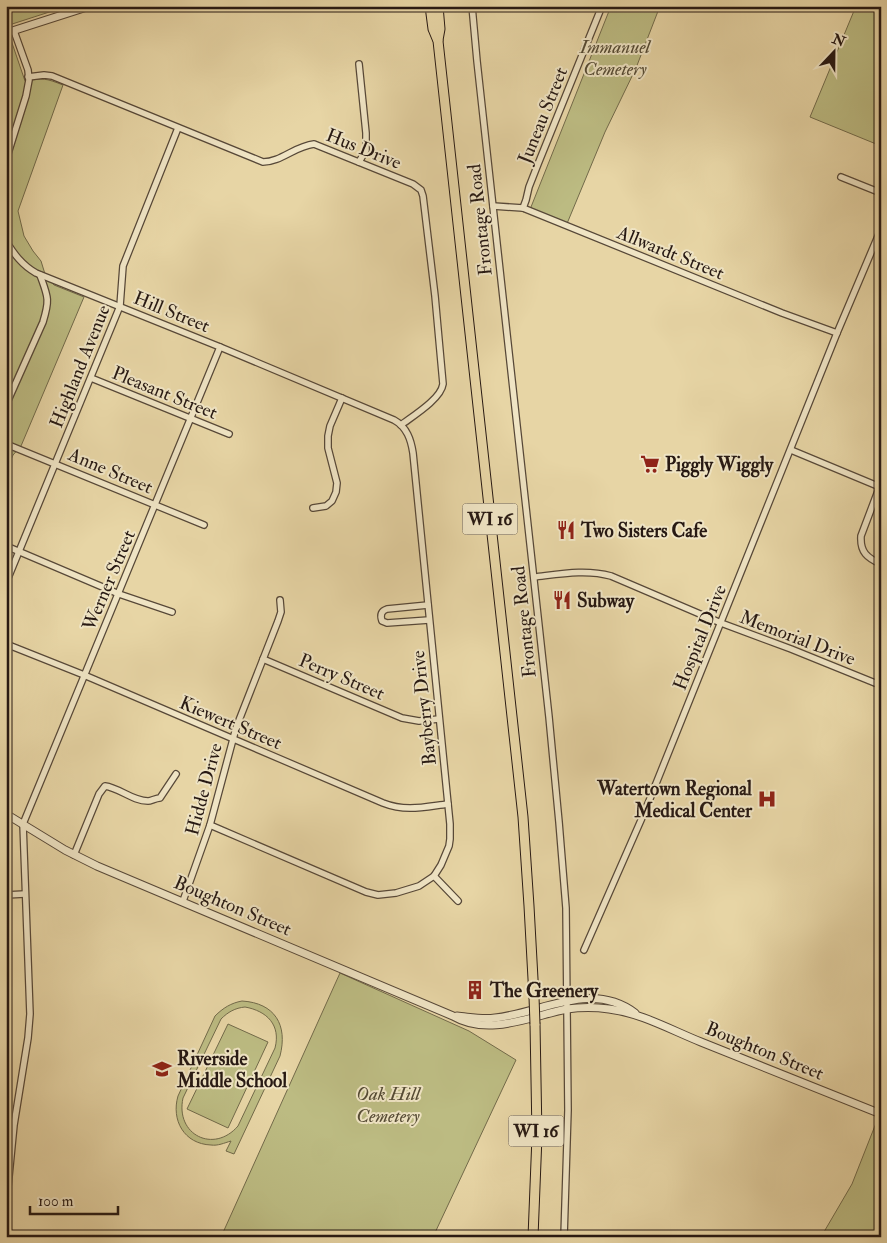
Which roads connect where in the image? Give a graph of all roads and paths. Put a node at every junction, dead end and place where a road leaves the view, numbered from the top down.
1 (90, 6) edge
2 (430, 6) edge
3 (438, 6) edge
4 (472, 6) edge
5 (602, 6) edge
6 (10, 32) edge
7 (438, 41) junction
8 (359, 64) dead end
9 (28, 76) junction
10 (178, 128) junction
11 (6, 160) edge
12 (359, 162) junction
13 (841, 177) dead end
14 (881, 193) edge
15 (493, 206) junction
16 (523, 208) junction
17 (881, 228) edge
18 (6, 241) edge
19 (878, 242) edge
20 (40, 275) junction
21 (120, 306) junction
22 (837, 333) junction
23 (220, 347) junction
24 (91, 378) junction
25 (342, 398) junction
26 (6, 405) edge
27 (191, 420) junction
28 (401, 425) junction
29 (229, 434) dead end
30 (6, 444) edge
31 (791, 450) junction
32 (55, 463) junction
33 (880, 485) edge
34 (156, 505) junction
35 (313, 508) dead end
36 (204, 526) dead end
37 (6, 546) edge
38 (20, 552) junction
39 (881, 564) edge
40 (534, 576) junction
41 (6, 584) edge
42 (119, 594) junction
43 (280, 600) dead end
44 (428, 605) junction
45 (172, 612) dead end
46 (429, 620) junction
47 (722, 623) junction
48 (6, 644) edge
49 (264, 659) junction
50 (84, 675) junction
51 (880, 685) edge
52 (439, 719) junction
53 (232, 739) junction
54 (176, 774) dead end
55 (448, 804) junction
56 (6, 814) edge
57 (23, 824) junction
58 (210, 825) junction
59 (74, 855) junction
60 (434, 876) junction
61 (6, 894) edge
62 (25, 894) junction
63 (458, 901) dead end
64 (183, 902) junction
65 (584, 950) dead end
66 (567, 1001) junction
67 (568, 1009) junction
68 (638, 1015) junction
69 (453, 1016) junction
70 (881, 1114) edge
71 (6, 1207) edge
72 (533, 1237) edge
73 (564, 1237) edge

1 - 6 street
2 - 7 highway, WI 16
3 - 7 highway, WI 16
4 - 15 street, Frontage Road
5 - 16 street, Juneau Street
6 - 9 street
7 - 72 highway, WI 16, bridge
8 - 12 street
9 - 10 street, Hus Drive
9 - 11 street
10 - 12 street, Hus Drive
10 - 21 street, Highland Avenue
12 - 28 street, Hus Drive
13 - 14 street
15 - 16 street, Allwardt Street
15 - 40 street, Frontage Road
16 - 22 street, Allwardt Street
17 - 19 street, Hospital Drive
18 - 20 street, Hill Street
19 - 22 street, Hospital Drive
20 - 21 street, Hill Street
20 - 26 street
21 - 23 street, Hill Street
21 - 24 street, Highland Avenue
22 - 31 street, Hospital Drive
23 - 25 street, Hill Street
23 - 27 street, Werner Street
24 - 27 street, Pleasant Street
24 - 32 street, Highland Avenue
25 - 28 street
25 - 35 street
27 - 29 street, Pleasant Street
27 - 34 street, Werner Street
28 - 44 street, Bayberry Drive
30 - 32 street, Anne Street
31 - 33 street
31 - 47 street, Hospital Drive
32 - 34 street, Anne Street
32 - 38 street, Highland Avenue
33 - 39 street
34 - 36 street, Anne Street
34 - 42 street, Werner Street
37 - 38 street
38 - 41 street, Highland Avenue
38 - 42 street
40 - 47 street, Memorial Drive
40 - 66 street, Frontage Road
42 - 45 street
42 - 50 street, Werner Street
43 - 49 street, Hidde Drive
44 - 46 street, Bayberry Drive
44 - 46 street
46 - 52 street, Bayberry Drive
47 - 51 street, Memorial Drive
47 - 65 street, Hospital Drive
48 - 50 street, Kiewert Street
49 - 52 street, Perry Street
49 - 53 street, Hidde Drive
50 - 53 street, Kiewert Street
50 - 57 street, Werner Street
52 - 55 street, Bayberry Drive
53 - 55 street, Kiewert Street
53 - 58 street, Hidde Drive
54 - 59 street
55 - 60 street, Bayberry Drive
56 - 57 street, Boughton Street
57 - 59 street, Boughton Street
57 - 62 street
58 - 60 street
58 - 64 street, Hidde Drive
59 - 64 street, Boughton Street
60 - 63 street
61 - 62 street
62 - 71 street
64 - 69 street, Boughton Street
66 - 67 street, Frontage Road
66 - 68 street, Boughton Street
66 - 69 street, Boughton Street
67 - 68 street, Boughton Street
67 - 69 street, Boughton Street
67 - 73 street, Frontage Road
68 - 70 street, Boughton Street

